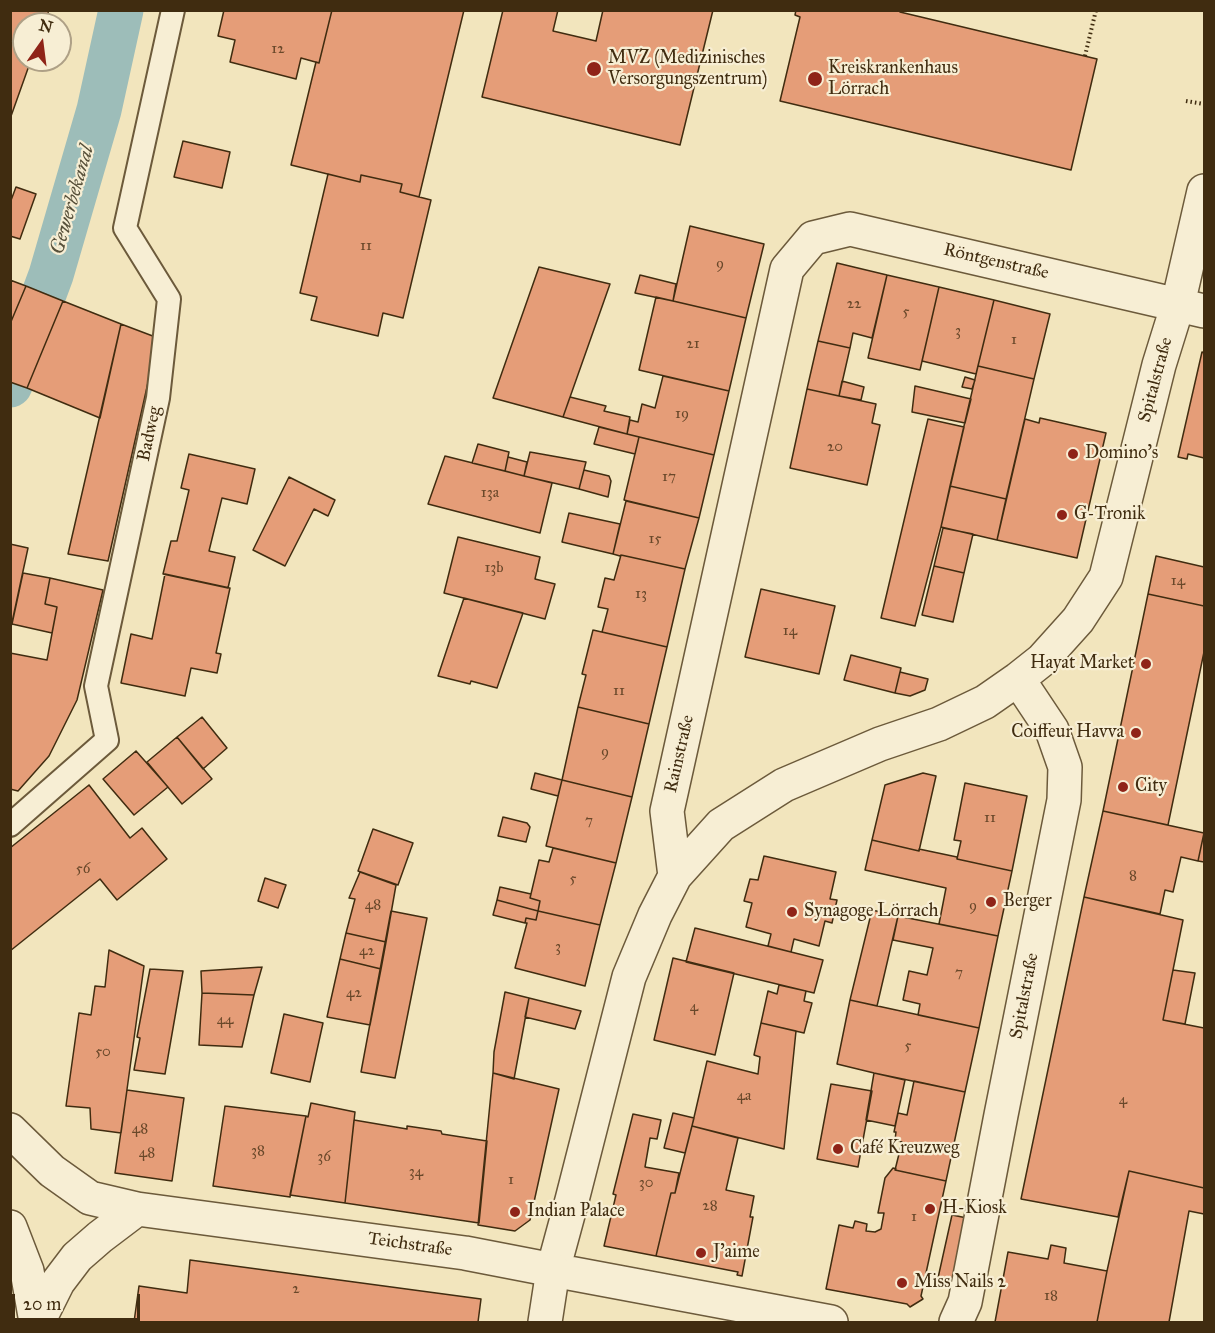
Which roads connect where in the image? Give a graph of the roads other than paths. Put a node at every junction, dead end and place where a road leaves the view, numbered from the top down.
1 (173, 10) edge
2 (1204, 191) edge
3 (813, 238) joint
4 (1191, 307) edge
5 (1018, 679) junction
6 (10, 825) edge
7 (675, 876) junction
8 (10, 1130) edge
9 (137, 1209) junction
10 (10, 1227) edge
11 (553, 1270) junction
12 (37, 1323) edge
13 (545, 1323) edge
14 (831, 1323) edge
15 (956, 1323) edge

1 - 6 lane, Badweg
2 - 4 street, Spitalstraße
3 - 4 street, Röntgenstraße
3 - 7 street, Rainstraße
4 - 5 street, Spitalstraße
5 - 7 street, Spitalstraße
5 - 15 street, Spitalstraße
7 - 11 street
8 - 9 street, Teichstraße
9 - 11 street, Teichstraße
9 - 12 street
10 - 12 street
11 - 13 street
11 - 14 street, Teichstraße

